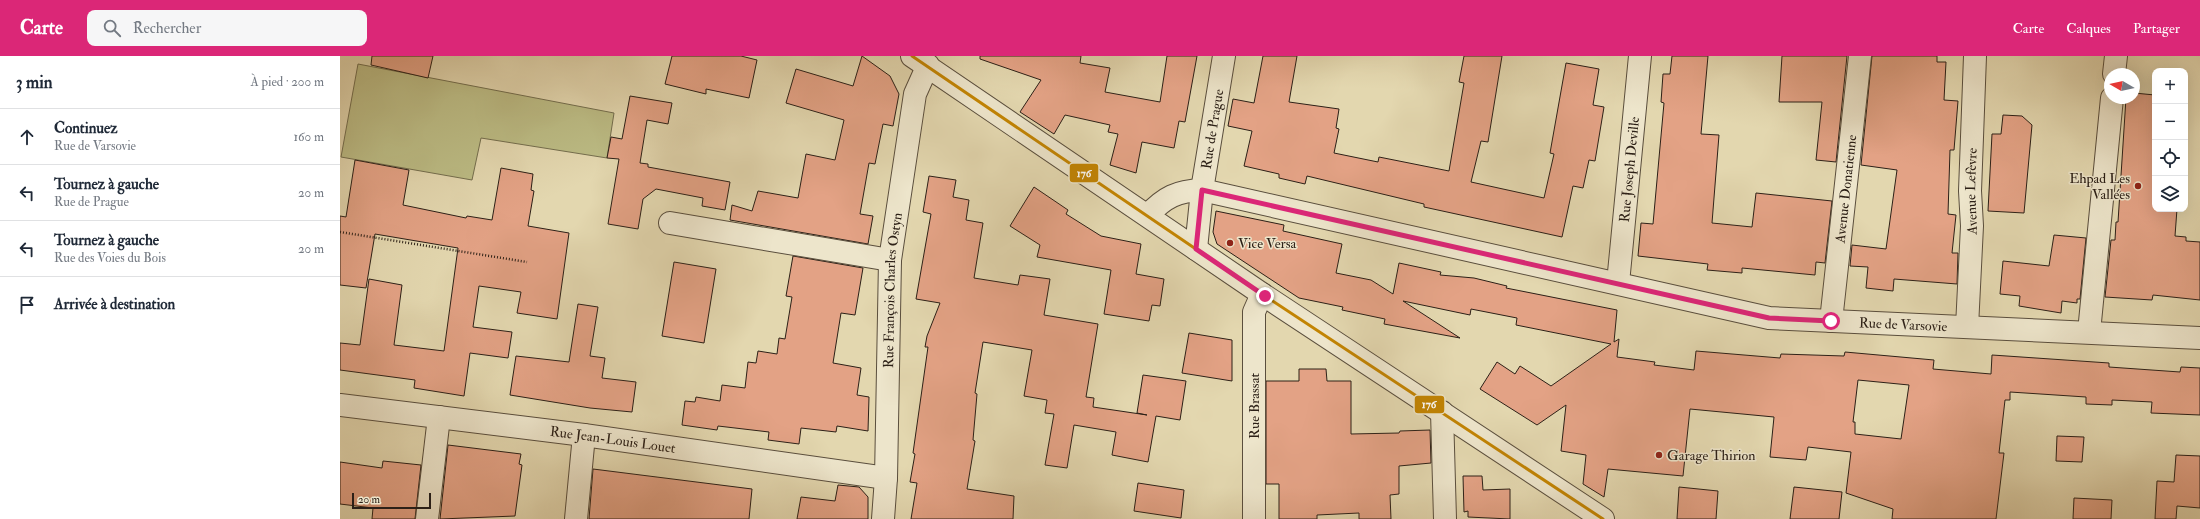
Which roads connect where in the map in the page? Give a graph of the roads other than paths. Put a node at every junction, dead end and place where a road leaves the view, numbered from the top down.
1 (1224, 56) edge
2 (1640, 56) edge
3 (1860, 56) edge
4 (1975, 56) edge
5 (2116, 56) edge
6 (920, 60) edge
7 (2115, 68) edge
8 (2111, 104) edge
9 (1202, 190) junction
10 (1148, 215) junction
11 (670, 223) dead end
12 (1196, 249) junction
13 (890, 260) junction
14 (1618, 284) junction
15 (1262, 294) junction
16 (1831, 321) junction
17 (1967, 327) junction
18 (2089, 332) junction
19 (2200, 338) edge
20 (340, 405) edge
21 (1442, 412) junction
22 (439, 417) junction
23 (584, 435) junction
24 (886, 478) junction
25 (427, 519) edge
26 (576, 519) edge
27 (883, 519) edge
28 (1254, 519) edge
29 (1445, 519) edge
30 (1603, 519) edge

1 - 9 street, Rue de Prague
2 - 14 street, Rue Joseph Deville
3 - 16 street, Avenue Donatienne
4 - 17 street, Avenue Lefèvre
5 - 7 street
6 - 10 street
6 - 13 street, Rue François Charles Ostyn
8 - 18 street
9 - 10 street, Rue de Varsovie
9 - 12 street, Rue de Prague
9 - 14 street, Rue de Varsovie
10 - 12 street
11 - 13 street
12 - 15 street
13 - 24 street, Rue François Charles Ostyn
14 - 16 street, Rue de Varsovie
15 - 21 street
15 - 28 street, Rue Brassat
16 - 17 street, Rue de Varsovie
17 - 18 street, Rue de Varsovie
18 - 19 street, Rue de Varsovie
20 - 22 street, Rue Jean-Louis Louet
21 - 29 street
21 - 30 street
22 - 23 street, Rue Jean-Louis Louet
22 - 25 street
23 - 24 street, Rue Jean-Louis Louet
23 - 26 street
24 - 27 street, Rue François Charles Ostyn

